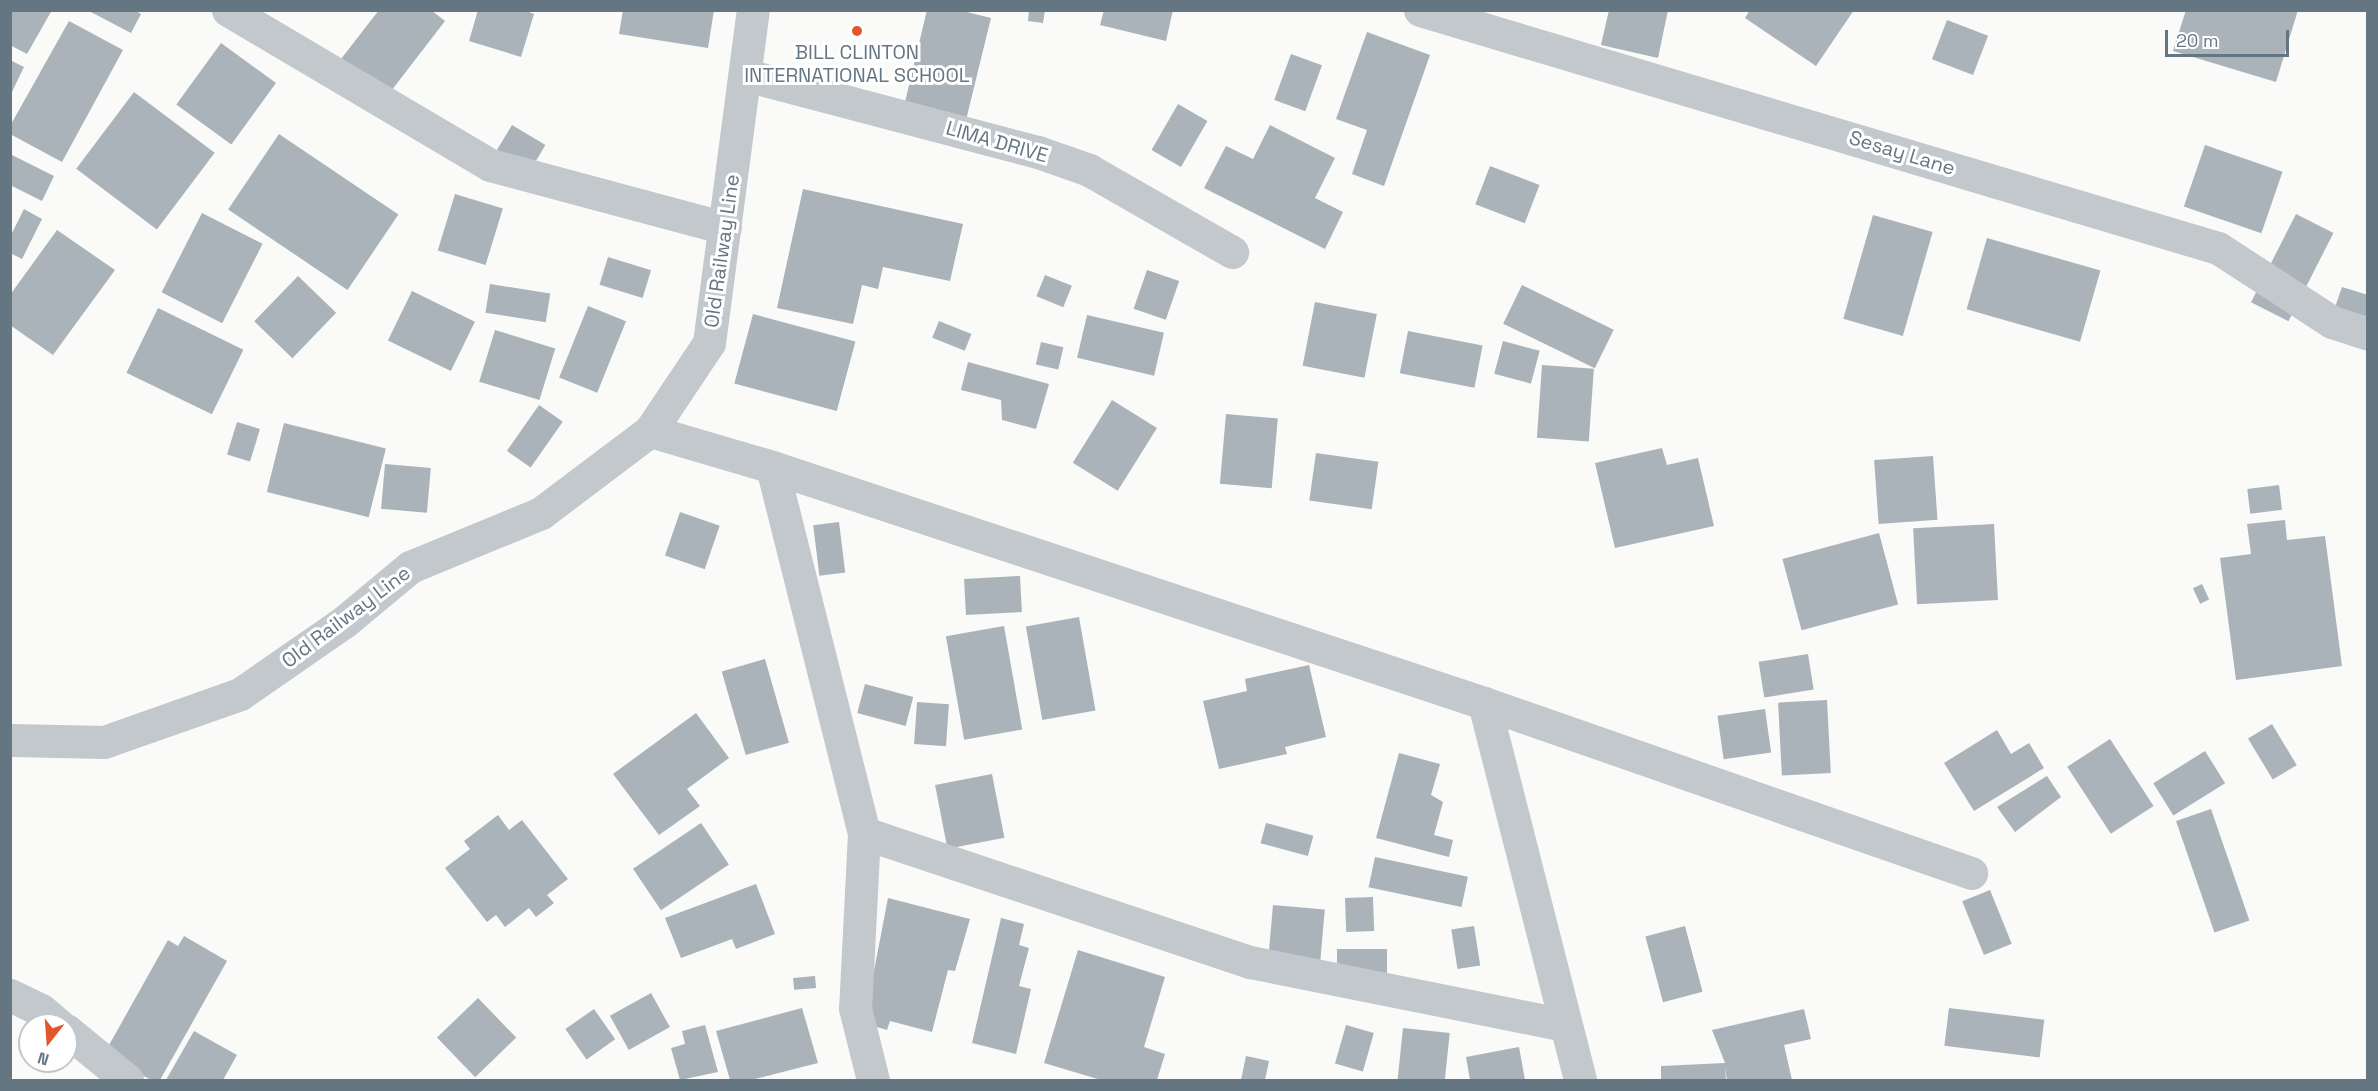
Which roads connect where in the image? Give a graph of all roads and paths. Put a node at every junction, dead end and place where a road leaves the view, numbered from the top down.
1 (228, 10) edge
2 (753, 10) edge
3 (1420, 10) edge
4 (746, 75) junction
5 (725, 228) junction
6 (1232, 252) dead end
7 (2367, 334) edge
8 (650, 431) junction
9 (772, 468) junction
10 (1484, 703) junction
11 (10, 740) edge
12 (864, 833) junction
13 (1971, 873) dead end
14 (10, 995) edge
15 (45, 1013) edge
16 (1564, 1025) junction
17 (78, 1040) edge
18 (127, 1080) edge
19 (873, 1080) edge
20 (1580, 1080) edge

1 - 5 street
2 - 4 street, Old Railway Line
3 - 7 street, Sesay Lane
4 - 5 street, Old Railway Line
4 - 6 street, LIMA DRIVE
5 - 8 street, Old Railway Line
8 - 9 street
8 - 11 street, Old Railway Line
9 - 10 street
9 - 12 street
10 - 13 street
10 - 16 street
12 - 16 street
12 - 19 street
14 - 15 street
16 - 20 street
17 - 18 street

